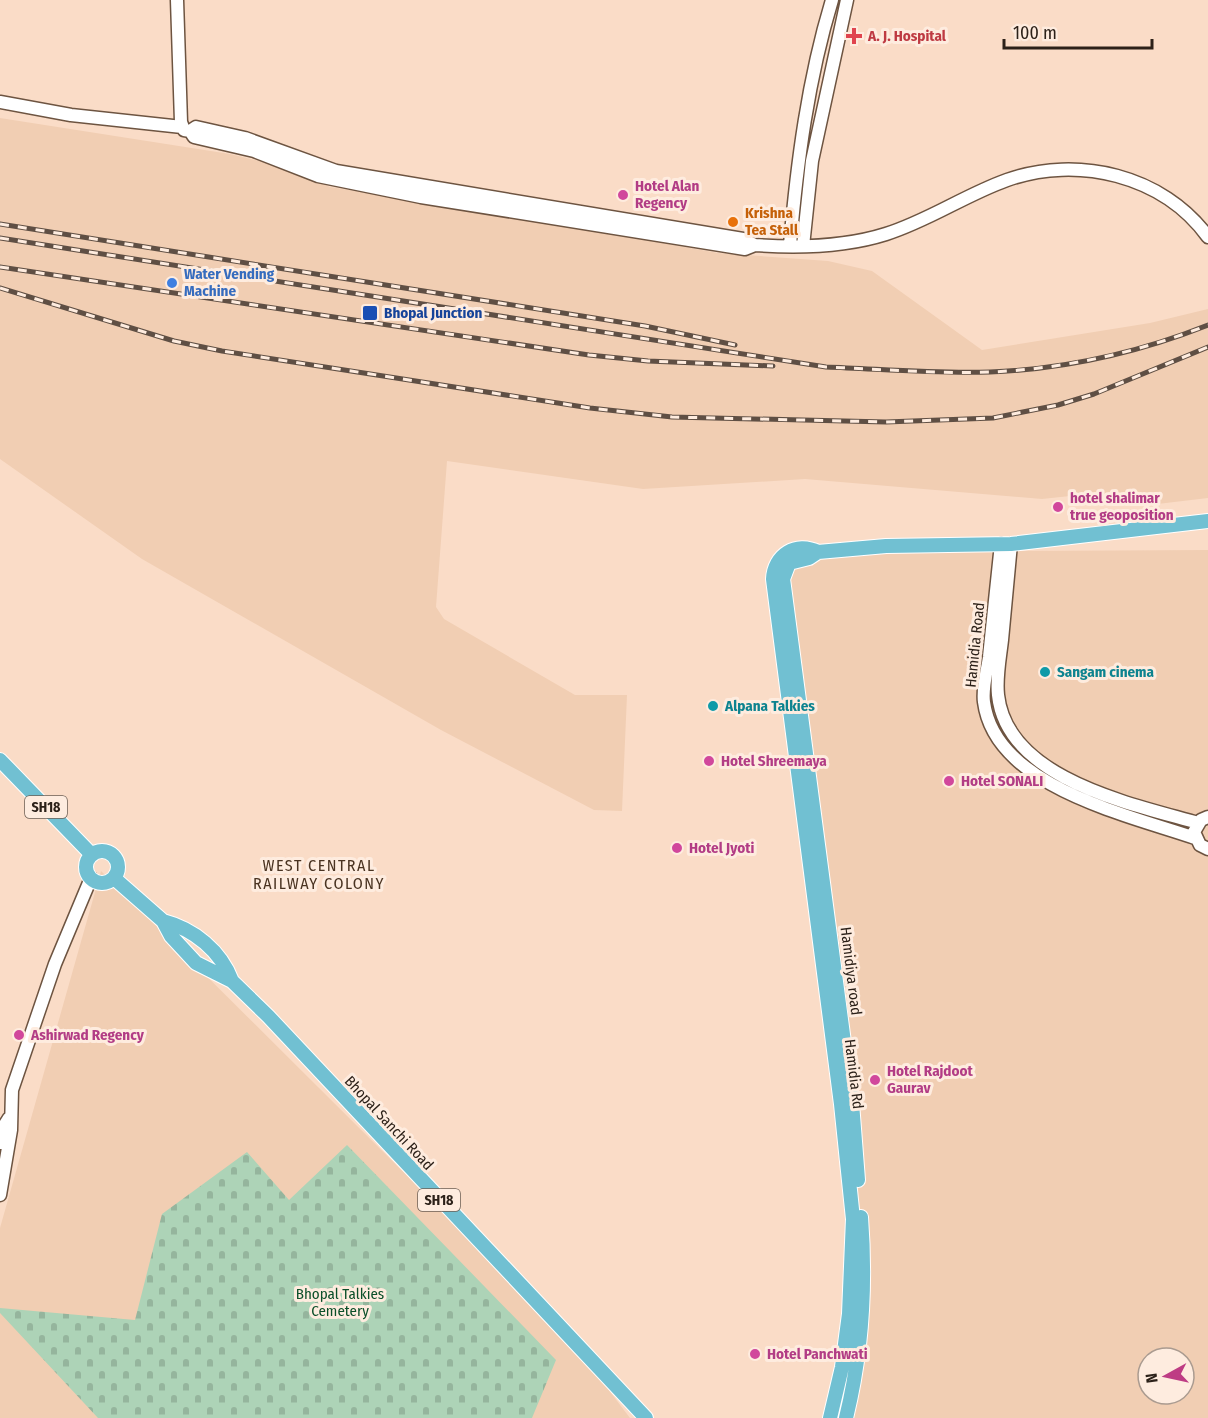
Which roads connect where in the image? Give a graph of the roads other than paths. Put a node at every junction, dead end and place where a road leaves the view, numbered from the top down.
1 (177, 0) edge
2 (832, 0) edge
3 (847, 0) edge
4 (0, 102) edge
5 (186, 129) junction
6 (798, 161) junction
7 (812, 161) junction
8 (1208, 237) edge
9 (797, 245) junction
10 (1208, 521) edge
11 (1006, 544) junction
12 (818, 552) junction
13 (1000, 703) junction
14 (985, 707) junction
15 (801, 748) junction
16 (0, 760) edge
17 (1203, 820) edge
18 (1195, 838) junction
19 (1208, 849) edge
20 (92, 855) junction
21 (91, 878) junction
22 (114, 878) junction
23 (163, 921) junction
24 (232, 981) junction
25 (9, 1118) junction
26 (0, 1143) edge
27 (1, 1187) edge
28 (646, 1418) edge
29 (830, 1418) edge
30 (846, 1418) edge

1 - 5 main road
2 - 6 main road
3 - 7 main road
4 - 5 main road
5 - 9 main road
6 - 7 main road
6 - 9 main road
7 - 9 main road
8 - 9 main road
10 - 11 main road
11 - 12 main road
11 - 13 main road, Hamidia Road
11 - 14 main road, Hamidia Road
12 - 15 main road, Hamidiya road
12 - 15 main road, Hamidia Rd
13 - 14 main road
13 - 17 main road, Hamidia Road
14 - 18 main road, Hamidia Road
15 - 29 main road, Hamidia Rd
15 - 30 main road, Hamidiya road
16 - 20 main road, SH18
17 - 18 main road
18 - 19 main road
20 - 21 main road
20 - 22 main road
21 - 22 main road
21 - 25 main road
22 - 23 main road
23 - 24 main road
23 - 24 main road
24 - 28 main road, Bhopal Sanchi Road / SH18
25 - 26 main road
25 - 27 main road

